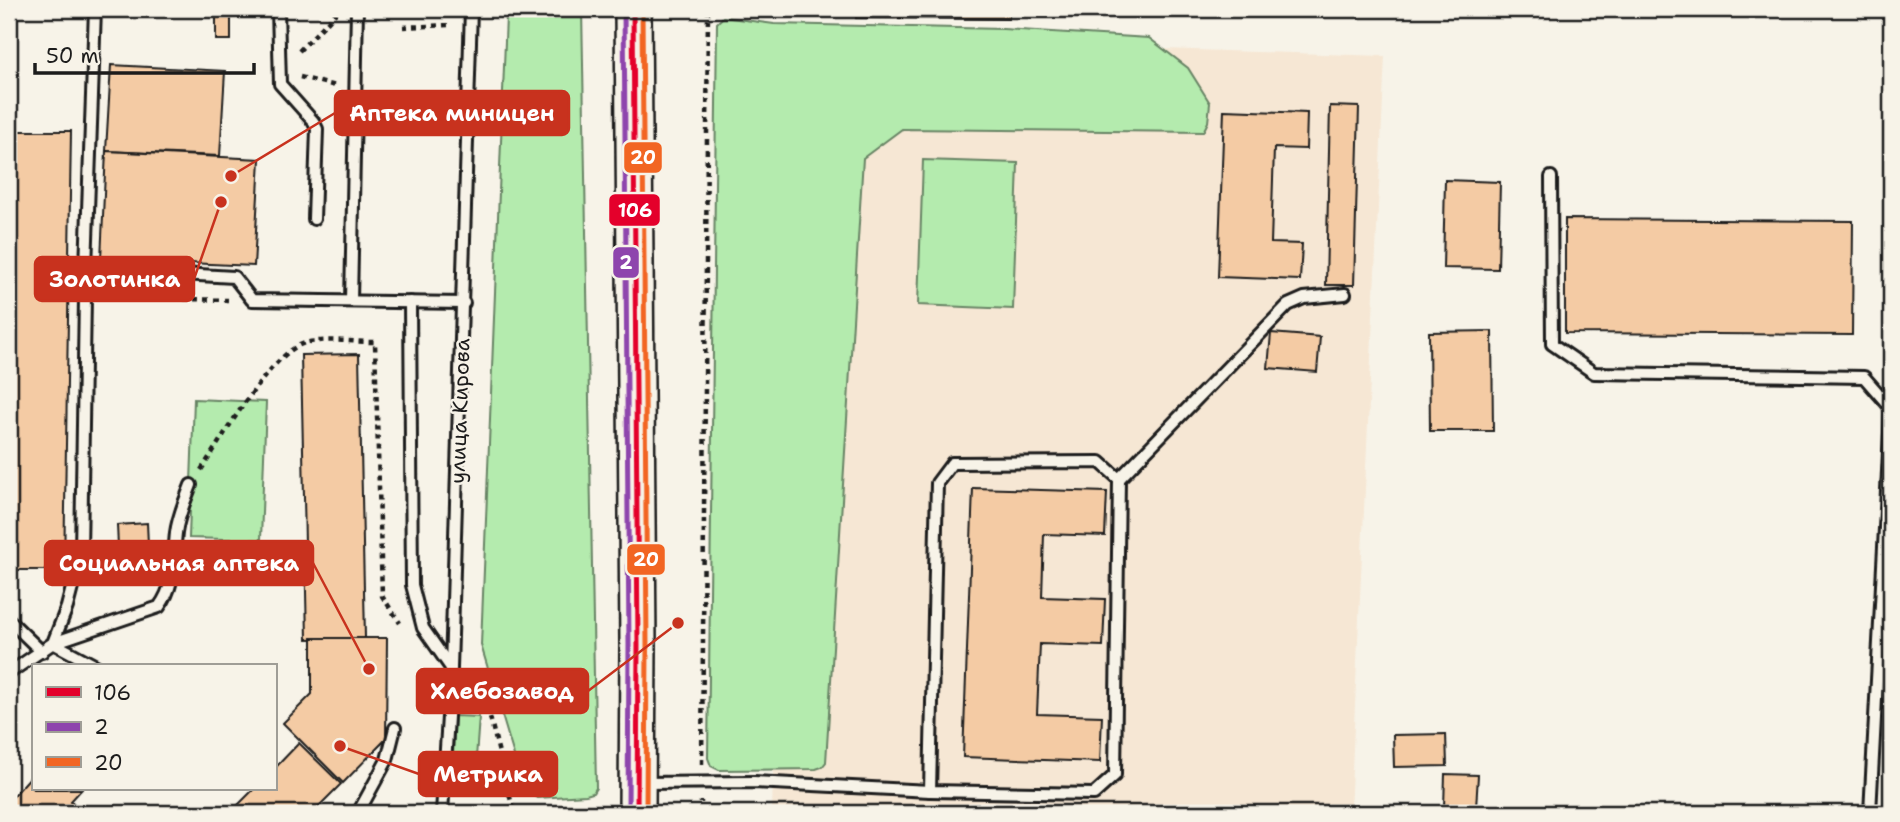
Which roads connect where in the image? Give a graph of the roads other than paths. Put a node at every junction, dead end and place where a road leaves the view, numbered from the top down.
1 (95, 9) edge
2 (278, 9) edge
3 (357, 9) edge
4 (471, 9) edge
5 (633, 9) edge
6 (1551, 177) dead end
7 (314, 219) dead end
8 (146, 272) dead end
9 (1345, 294) dead end
10 (351, 301) junction
11 (410, 302) junction
12 (464, 303) junction
13 (1891, 408) edge
14 (1891, 414) edge
15 (1119, 479) junction
16 (191, 485) road end
17 (9, 620) edge
18 (53, 643) junction
19 (42, 652) junction
20 (92, 664) edge
21 (451, 668) junction
22 (9, 673) edge
23 (395, 728) dead end
24 (930, 790) junction
25 (638, 798) edge
26 (358, 813) edge
27 (442, 813) edge
28 (1870, 813) edge

1 - 18 lane
2 - 7 lane
3 - 10 lane
4 - 12 lane, улица Кирова
5 - 25 main road
6 - 13 lane
8 - 10 lane
9 - 15 lane
10 - 11 lane
11 - 12 lane
11 - 21 lane
12 - 21 lane, улица Кирова
14 - 28 lane
15 - 24 lane
15 - 24 lane
16 - 18 lane
17 - 19 lane
18 - 19 lane
18 - 20 lane
19 - 22 lane
21 - 27 lane, улица Кирова
23 - 26 lane
24 - 25 lane

